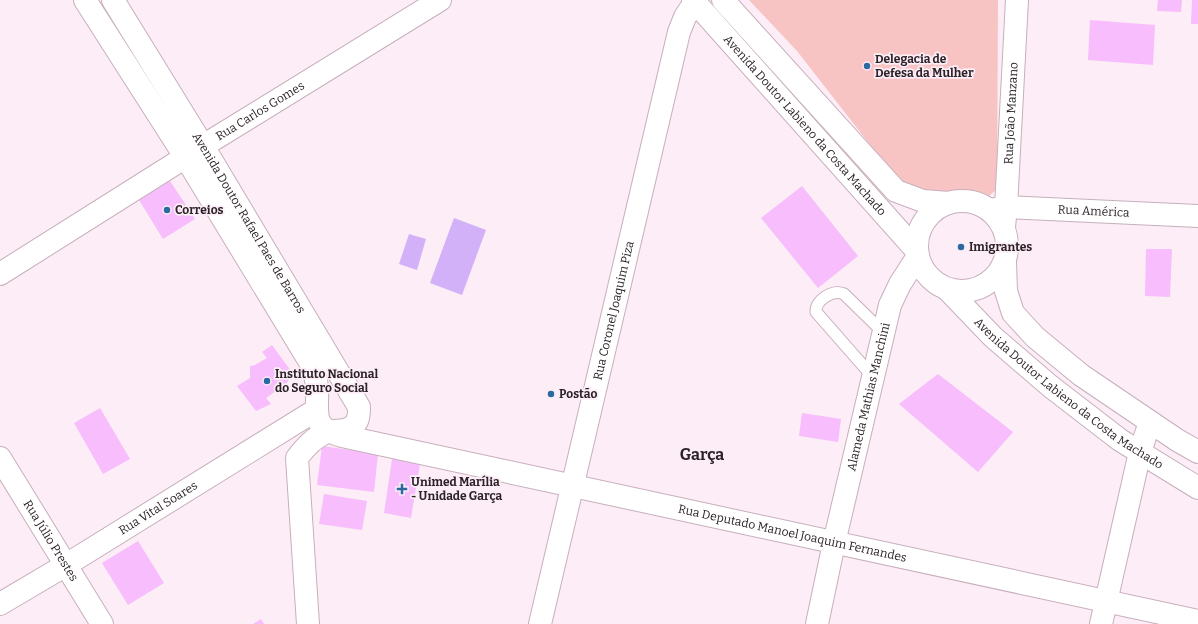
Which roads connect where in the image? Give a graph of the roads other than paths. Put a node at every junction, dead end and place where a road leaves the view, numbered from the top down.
1 (85, 0) edge
2 (113, 0) edge
3 (440, 0) edge
4 (695, 0) edge
5 (723, 0) edge
6 (1017, 0) edge
7 (194, 152) junction
8 (949, 203) junction
9 (1000, 215) junction
10 (1198, 216) edge
11 (918, 253) junction
12 (1005, 262) junction
13 (0, 274) edge
14 (947, 289) junction
15 (883, 332) junction
16 (873, 377) junction
17 (316, 410) junction
18 (1150, 422) junction
19 (328, 431) junction
20 (268, 440) junction
21 (1140, 452) junction
22 (1198, 452) edge
23 (0, 458) edge
24 (297, 458) junction
25 (572, 485) junction
26 (1198, 488) edge
27 (834, 543) junction
28 (66, 565) junction
29 (1106, 600) junction
30 (0, 604) edge
31 (1198, 620) edge
32 (102, 624) edge
33 (308, 624) edge
34 (540, 624) edge
35 (817, 624) edge
36 (1101, 624) edge

1 - 7 main road, Avenida Doutor Rafael Paes de Barros
2 - 7 main road, Avenida Doutor Rafael Paes de Barros
3 - 7 main road, Rua Carlos Gomes
4 - 11 main road, Avenida Doutor Labieno da Costa Machado
4 - 25 main road, Rua Coronel Joaquim Piza
5 - 8 main road, Avenida Doutor Labieno da Costa Machado
6 - 9 main road, Rua João Manzano
7 - 13 main road, Rua Carlos Gomes
7 - 17 main road, Avenida Doutor Rafael Paes de Barros
7 - 19 main road, Avenida Doutor Rafael Paes de Barros
8 - 9 main road
8 - 11 main road
9 - 10 main road, Rua América
9 - 12 main road
11 - 14 main road
11 - 15 main road, Alameda Mathias Manchini
12 - 14 main road
12 - 18 main road, Avenida Doutor Labieno da Costa Machado
14 - 21 main road, Avenida Doutor Labieno da Costa Machado
15 - 16 main road, Alameda Mathias Manchini
15 - 16 lane
16 - 27 main road, Alameda Mathias Manchini
17 - 19 main road, Avenida Doutor Rafael Paes de Barros
17 - 20 main road, Rua Vital Soares
18 - 21 main road
18 - 22 main road, Avenida Doutor Labieno da Costa Machado
19 - 24 main road
19 - 25 main road, Rua Deputado Manoel Joaquim Fernandes
20 - 24 main road
20 - 28 main road, Rua Vital Soares
21 - 26 main road, Avenida Doutor Labieno da Costa Machado
21 - 29 main road
23 - 28 main road, Rua Júlio Prestes
24 - 33 main road
25 - 27 main road, Rua Deputado Manoel Joaquim Fernandes
25 - 34 main road, Rua Coronel Joaquim Piza
27 - 29 main road, Rua Deputado Manoel Joaquim Fernandes
27 - 35 main road, Alameda Mathias Manchini
28 - 30 main road, Rua Vital Soares
28 - 32 main road, Rua Júlio Prestes
29 - 31 main road, Rua Deputado Manoel Joaquim Fernandes
29 - 36 main road

